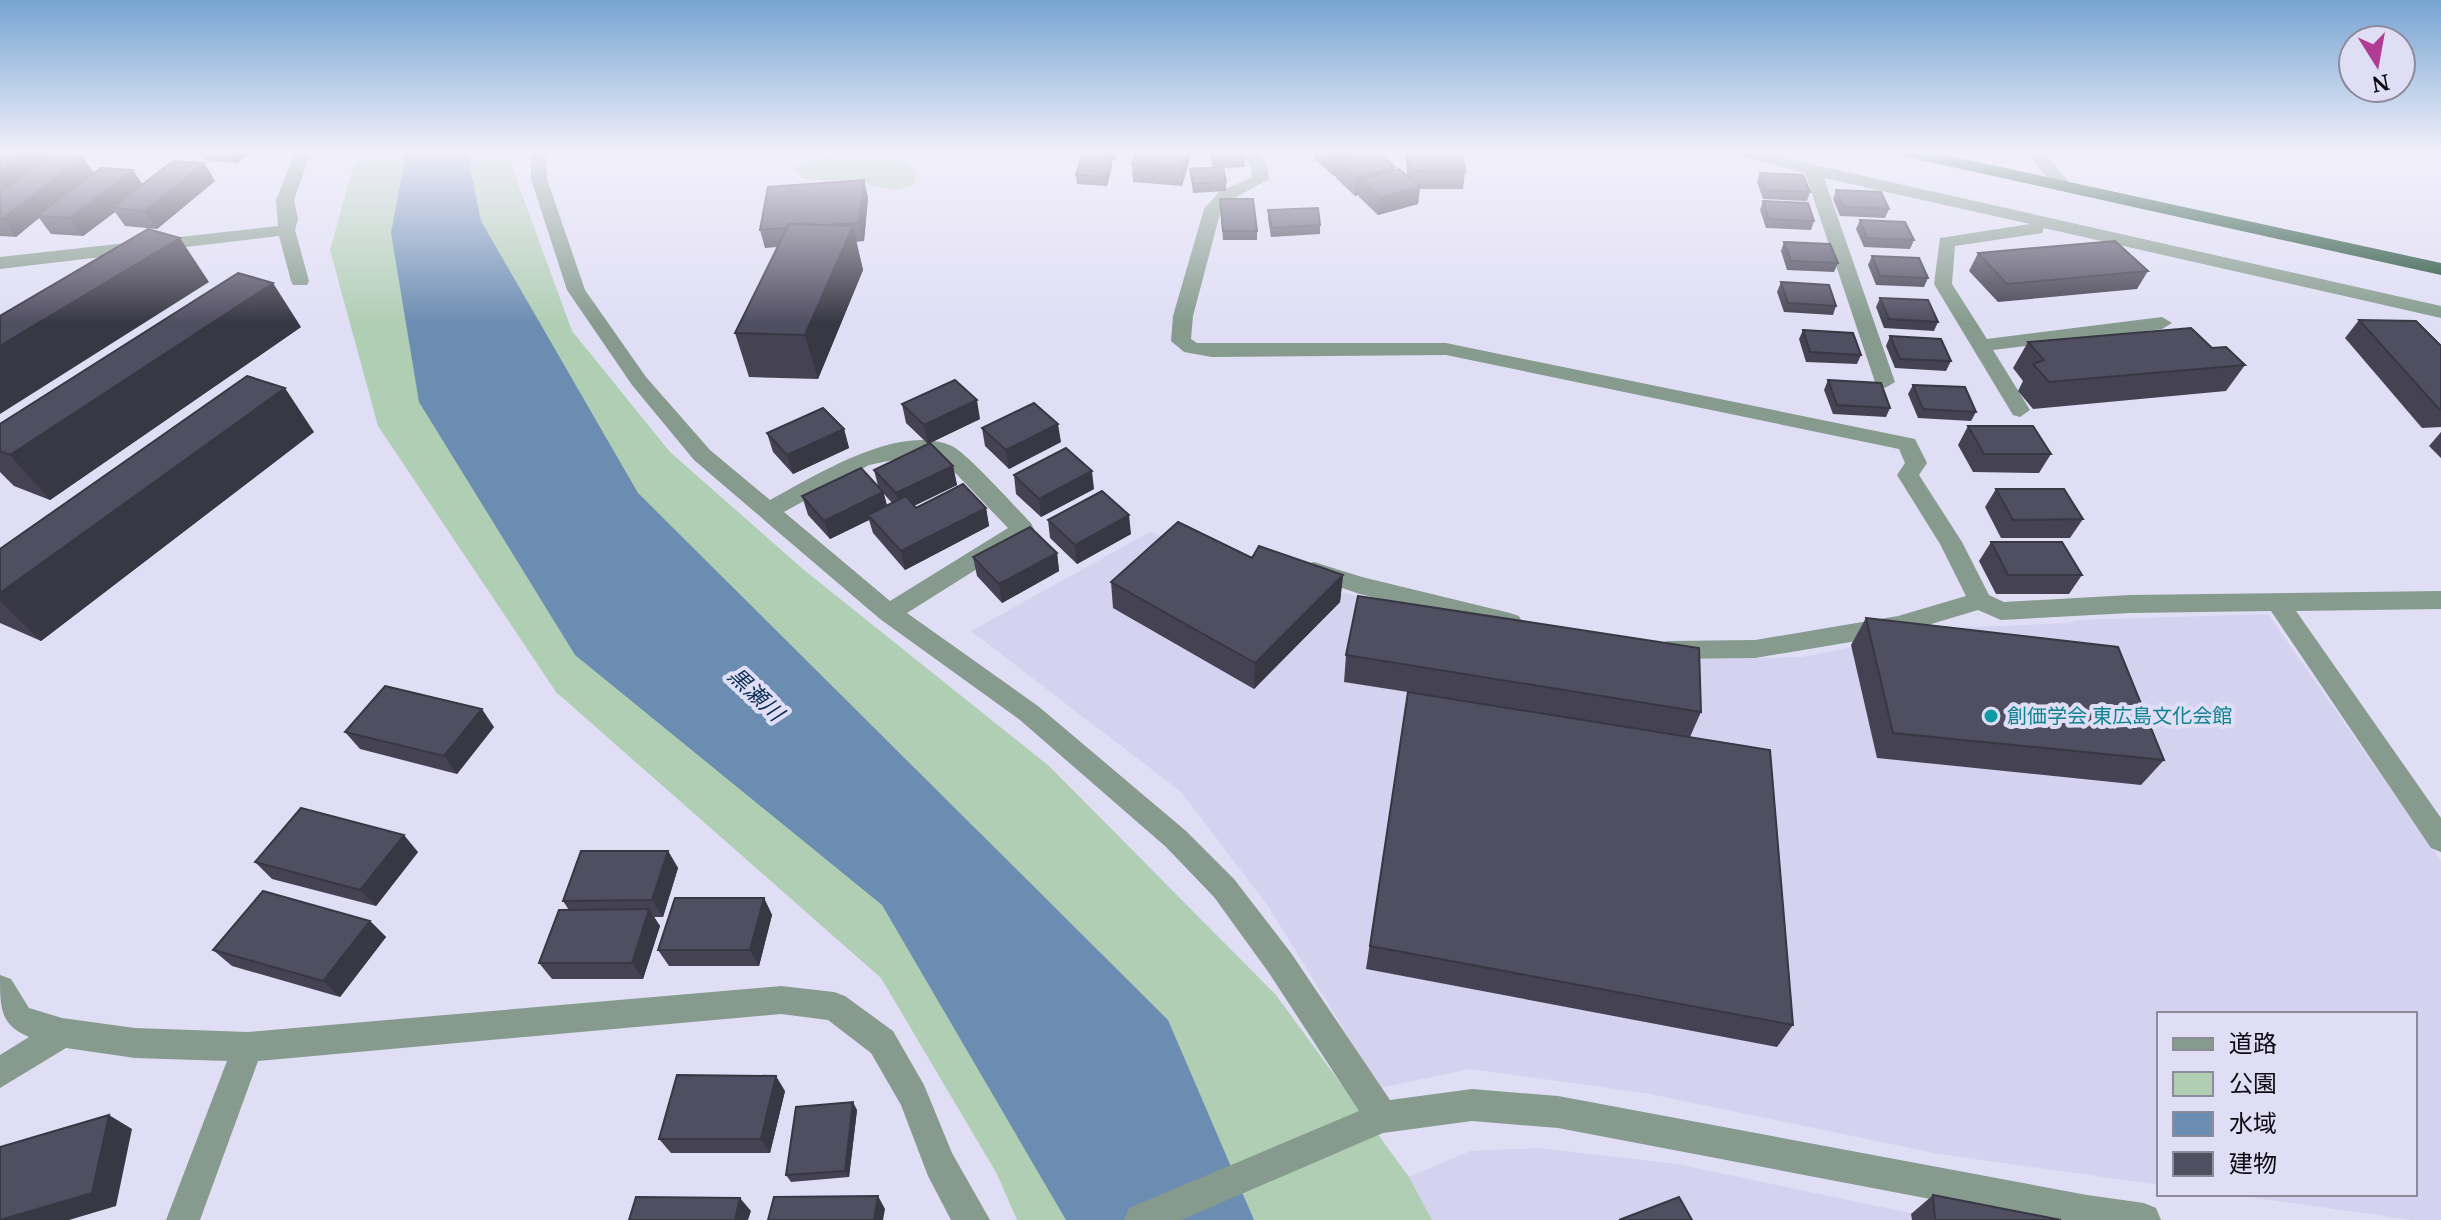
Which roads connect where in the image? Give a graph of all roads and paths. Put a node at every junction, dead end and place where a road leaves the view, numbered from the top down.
1 (287, 209) edge
2 (549, 209) edge
3 (1213, 209) edge
4 (1826, 209) edge
5 (1982, 209) edge
6 (2165, 209) edge
7 (2036, 229) dead end
8 (286, 230) junction
9 (0, 263) edge
10 (2441, 269) edge
11 (300, 281) dead end
12 (2441, 312) edge
13 (2162, 323) dead end
14 (1980, 346) junction
15 (1885, 382) dead end
16 (2020, 410) dead end
17 (766, 512) junction
18 (1295, 564) edge
19 (2441, 600) edge
20 (1980, 601) junction
21 (2278, 603) junction
22 (889, 613) junction
23 (1536, 628) edge
24 (1647, 650) edge
25 (2441, 840) edge
26 (0, 989) edge
27 (62, 1033) junction
28 (248, 1047) junction
29 (0, 1073) edge
30 (1382, 1117) junction
31 (2089, 1216) edge
32 (183, 1220) edge
33 (973, 1220) edge
34 (1141, 1220) edge
35 (2144, 1220) edge

1 - 8 street
2 - 17 street
3 - 20 street
4 - 15 street
5 - 12 street
6 - 10 highway
7 - 14 street
8 - 9 street
8 - 11 street
13 - 14 street
14 - 16 street
17 - 22 street
17 - 22 street
18 - 23 street
19 - 21 street
20 - 21 street
20 - 24 street
21 - 25 street
22 - 30 street
26 - 27 street
27 - 28 street
27 - 29 street
28 - 32 street
28 - 33 street
30 - 31 street
30 - 34 street
31 - 35 street

